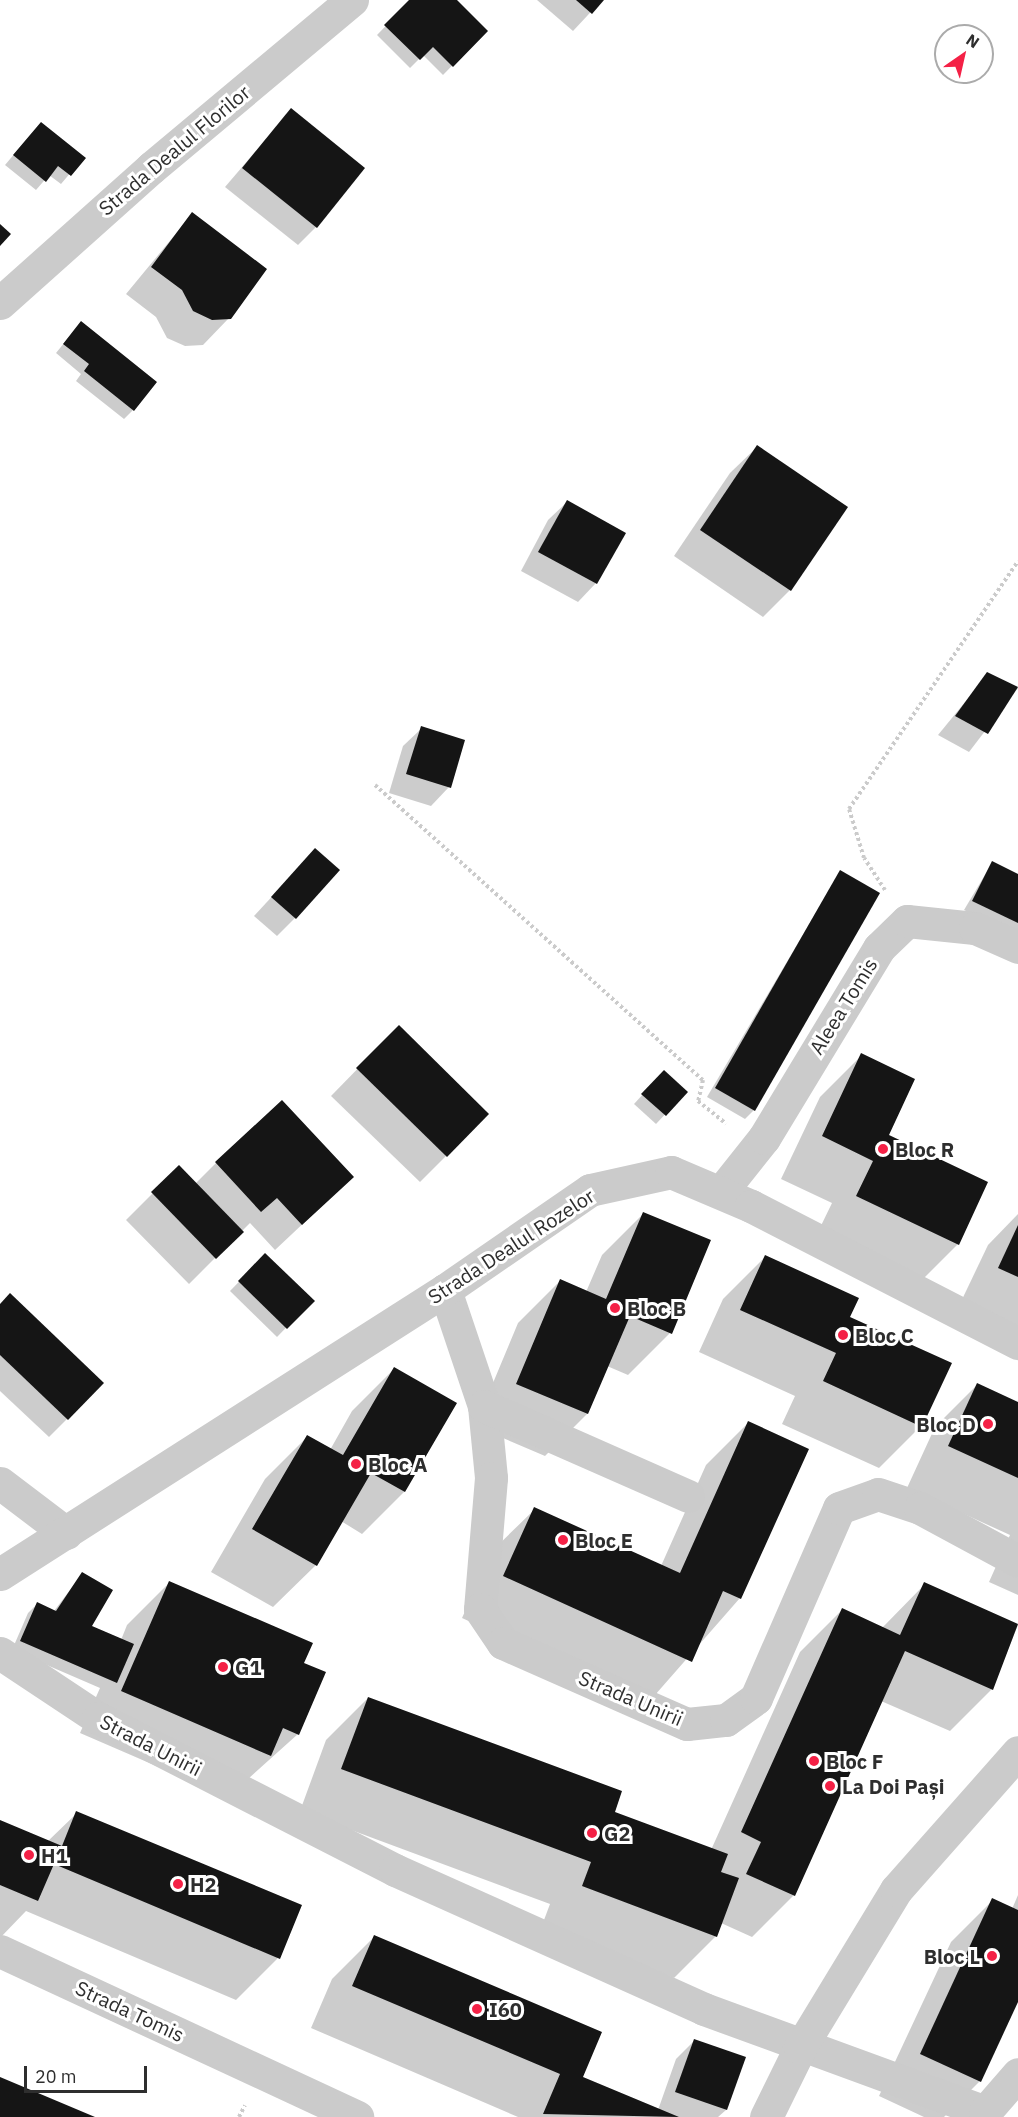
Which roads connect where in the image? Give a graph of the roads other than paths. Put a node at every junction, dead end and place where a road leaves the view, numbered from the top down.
1 (352, 0) edge
2 (0, 303) edge
3 (1018, 947) edge
4 (721, 1192) junction
5 (445, 1290) junction
6 (1018, 1342) edge
7 (484, 1406) junction
8 (0, 1483) edge
9 (688, 1496) dead end
10 (66, 1533) junction
11 (1018, 1561) edge
12 (0, 1574) edge
13 (0, 1653) edge
14 (1017, 1755) edge
15 (0, 1951) edge
16 (800, 2048) junction
17 (1018, 2074) edge
18 (357, 2117) edge
19 (766, 2117) edge

1 - 2 street, Strada Dealul Florilor
3 - 4 street, Aleea Tomis
4 - 5 street, Strada Dealul Rozelor
4 - 6 street, Strada Dealul Rozelor
5 - 7 street, Strada Unirii
5 - 10 street, Strada Dealul Rozelor
7 - 9 street
7 - 11 street, Strada Unirii
8 - 10 street
10 - 12 street, Strada Dealul Rozelor
13 - 16 street, Strada Unirii
14 - 16 street
15 - 18 street, Strada Tomis
16 - 17 street, Strada Unirii
16 - 19 street

